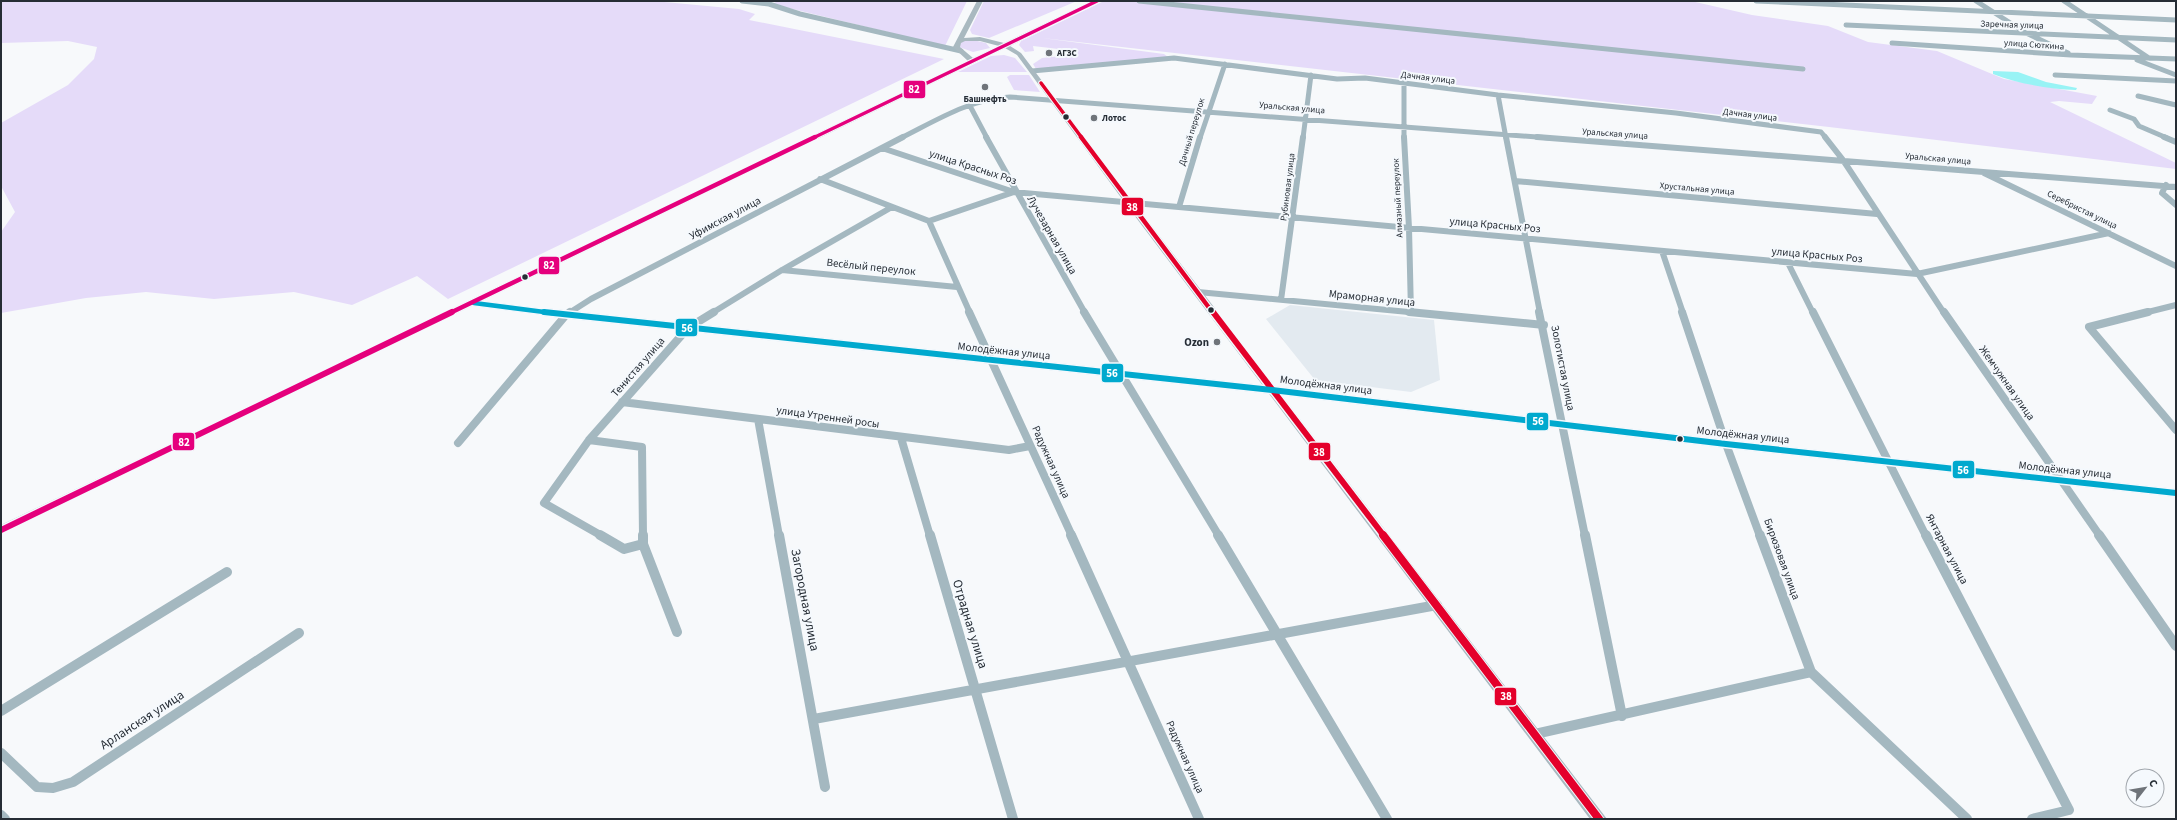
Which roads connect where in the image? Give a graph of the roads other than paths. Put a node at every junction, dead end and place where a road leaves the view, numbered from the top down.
1 (742, 1) edge
2 (775, 1) edge
3 (980, 1) edge
4 (1097, 1) edge
5 (1140, 1) edge
6 (1756, 1) edge
7 (1867, 1) edge
8 (1976, 1) edge
9 (2064, 1) edge
10 (1908, 2) edge
11 (769, 4) junction
12 (1876, 7) junction
13 (1917, 9) junction
14 (1993, 12) junction
15 (2087, 17) junction
16 (2176, 20) edge
17 (1846, 25) dead end
18 (965, 29) junction
19 (2026, 33) junction
20 (2119, 37) junction
21 (977, 38) junction
22 (1021, 38) junction
23 (2176, 40) edge
24 (986, 41) junction
25 (957, 43) junction
26 (1892, 43) dead end
27 (1005, 46) junction
28 (942, 48) junction
29 (996, 50) junction
30 (962, 52) junction
31 (989, 53) junction
32 (2071, 55) junction
33 (1021, 56) junction
34 (2133, 58) junction
35 (2149, 58) junction
36 (2176, 59) edge
37 (973, 62) junction
38 (1225, 64) junction
39 (1803, 69) dead end
40 (1032, 71) junction
41 (1311, 75) junction
42 (2055, 75) dead end
43 (2176, 75) edge
44 (2176, 81) edge
45 (1404, 82) junction
46 (1498, 95) junction
47 (2138, 96) dead end
48 (1052, 99) junction
49 (969, 104) junction
50 (2176, 105) edge
51 (2110, 110) dead end
52 (1208, 111) junction
53 (1304, 119) junction
54 (1403, 126) junction
55 (1822, 132) joint
56 (1505, 134) junction
57 (2176, 142) edge
58 (882, 148) junction
59 (1843, 160) junction
60 (1980, 171) junction
61 (820, 179) junction
62 (1515, 181) junction
63 (2166, 185) junction
64 (2176, 187) edge
65 (1014, 192) junction
66 (1128, 202) junction
67 (2176, 205) edge
68 (892, 207) junction
69 (1179, 207) junction
70 (1877, 214) junction
71 (1293, 218) junction
72 (930, 221) junction
73 (1409, 228) junction
74 (2109, 233) junction
75 (1524, 237) junction
76 (1662, 251) junction
77 (1788, 263) junction
78 (2176, 266) edge
79 (782, 270) junction
80 (1917, 274) junction
81 (957, 287) junction
82 (1198, 292) junction
83 (1281, 300) junction
84 (474, 303) junction
85 (2176, 305) edge
86 (1411, 313) junction
87 (566, 315) junction
88 (1544, 325) junction
89 (688, 328) junction
90 (993, 361) junction
91 (1120, 374) junction
92 (1272, 390) junction
93 (622, 402) junction
94 (758, 418) junction
95 (1563, 426) junction
96 (2176, 430) edge
97 (901, 438) junction
98 (589, 440) junction
99 (458, 443) dead end
100 (1726, 444) junction
101 (1030, 446) junction
102 (1887, 461) junction
103 (2062, 480) junction
104 (2176, 493) edge
105 (1, 530) edge
106 (643, 544) junction
107 (227, 572) dead end
108 (1437, 604) junction
109 (677, 632) dead end
110 (299, 633) dead end
111 (1279, 634) junction
112 (2176, 646) edge
113 (1129, 662) junction
114 (1811, 672) junction
115 (976, 690) junction
116 (1, 711) edge
117 (1622, 716) junction
118 (814, 719) junction
119 (1535, 734) junction
120 (1, 753) edge
121 (825, 787) dead end
122 (1, 815) edge
123 (5, 819) edge
124 (1012, 819) edge
125 (1199, 819) edge
126 (1387, 819) edge
127 (1599, 819) edge
128 (1967, 819) edge
129 (2032, 819) edge

1 - 11 street
2 - 11 street
3 - 18 main road
4 - 22 main road
5 - 39 street
6 - 12 street
7 - 12 street
8 - 14 street
9 - 15 street
10 - 13 street
11 - 28 street
12 - 13 street
13 - 14 street
14 - 15 street
14 - 19 street
15 - 16 street
15 - 20 street
17 - 19 street, Заречная улица
18 - 21 main road
18 - 25 main road
19 - 20 street, Заречная улица
19 - 32 street
20 - 23 street, Заречная улица
20 - 35 street
21 - 24 main road
21 - 25 main road
22 - 24 main road
22 - 27 main road
22 - 33 main road
24 - 27 main road
24 - 29 main road
25 - 28 street
25 - 30 main road
26 - 32 street, улица Сюткина
27 - 29 main road
27 - 33 main road
28 - 30 street
29 - 31 main road
30 - 31 main road
30 - 37 main road
31 - 33 main road
31 - 37 main road
32 - 34 street, улица Сюткина
33 - 40 main road
34 - 35 street, улица Сюткина
34 - 43 street
35 - 36 street, улица Сюткина
37 - 84 main road
38 - 40 street, Дачная улица
38 - 41 street, Дачная улица
38 - 52 street, Дачный переулок
40 - 48 main road
41 - 45 street, Дачная улица
41 - 53 street, Рубиновая улица
42 - 44 street
45 - 46 street, Дачная улица
45 - 54 street, Алмазный переулок
46 - 55 street, Дачная улица
46 - 56 street, Золотистая улица
47 - 50 street
48 - 49 street, Уфимская улица
48 - 52 street, Уральская улица
48 - 66 main road
49 - 58 street, Уфимская улица
49 - 65 street, Лучезарная улица
51 - 57 street
52 - 53 street, Уральская улица
52 - 69 street, Дачный переулок
53 - 54 street, Уральская улица
53 - 71 street, Рубиновая улица
54 - 56 street, Уральская улица
54 - 73 street, Алмазный переулок
55 - 59 street, Жемчужная улица
56 - 59 street, Уральская улица
56 - 62 street, Золотистая улица
58 - 61 street, Уфимская улица
58 - 65 street, улица Красных Роз
59 - 60 street, Уральская улица
59 - 70 street, Жемчужная улица
60 - 63 street, Уральская улица
60 - 74 street, Серебристая улица
61 - 68 street
61 - 87 street, Уфимская улица
62 - 70 street, Хрустальная улица
62 - 75 street, Золотистая улица
63 - 64 street, Уральская улица
63 - 67 street
65 - 66 street, улица Красных Роз
65 - 72 street
65 - 91 street, Лучезарная улица
66 - 69 street, улица Красных Роз
66 - 82 main road
68 - 72 street
68 - 79 street, Тенистая улица
69 - 71 street, улица Красных Роз
70 - 80 street, Жемчужная улица
71 - 73 street, улица Красных Роз
71 - 83 street, Рубиновая улица
72 - 81 street, Радужная улица
73 - 75 street, улица Красных Роз
73 - 86 street, Алмазный переулок
74 - 78 street, Серебристая улица
74 - 80 street, улица Красных Роз
75 - 76 street, улица Красных Роз
75 - 88 street, Золотистая улица
76 - 77 street, улица Красных Роз
76 - 100 street, Бирюзовая улица
77 - 80 street, улица Красных Роз
77 - 102 street, Янтарная улица
79 - 81 street, Весёлый переулок
79 - 89 street, Тенистая улица
80 - 103 street, Жемчужная улица
81 - 90 street, Радужная улица
82 - 83 street, Мраморная улица
82 - 92 main road
83 - 86 street, Мраморная улица
84 - 87 street, Молодёжная улица
84 - 105 main road
85 - 96 street
86 - 88 street, Мраморная улица
87 - 89 street, Молодёжная улица
87 - 99 street, Уфимская улица
88 - 95 street, Золотистая улица
89 - 90 street, Молодёжная улица
89 - 93 street, Тенистая улица
90 - 91 street, Молодёжная улица
90 - 101 street, Радужная улица
91 - 92 street, Молодёжная улица
91 - 111 street, Лучезарная улица
92 - 95 street, Молодёжная улица
92 - 108 main road
93 - 94 street, улица Утренней росы
93 - 98 street, Тенистая улица
94 - 97 street, улица Утренней росы
94 - 118 street, Загородная улица
95 - 100 street, Молодёжная улица
95 - 117 street, Золотистая улица
97 - 101 street, улица Утренней росы
97 - 115 street, Отрадная улица
98 - 106 street
98 - 106 street, Тенистая улица
100 - 102 street, Молодёжная улица
100 - 114 street, Бирюзовая улица
101 - 113 street, Радужная улица
102 - 103 street, Молодёжная улица
102 - 129 street, Янтарная улица
103 - 104 street, Молодёжная улица
103 - 112 street, Жемчужная улица
106 - 109 street
107 - 116 street
108 - 111 street
108 - 119 main road
110 - 120 street, Арланская улица
111 - 113 street
111 - 126 street, Лучезарная улица
113 - 115 street
113 - 125 street, Радужная улица
114 - 117 street
114 - 128 street, Бирюзовая улица
115 - 118 street
115 - 124 street, Отрадная улица
117 - 119 street
118 - 121 street, Загородная улица
119 - 127 main road
122 - 123 street

